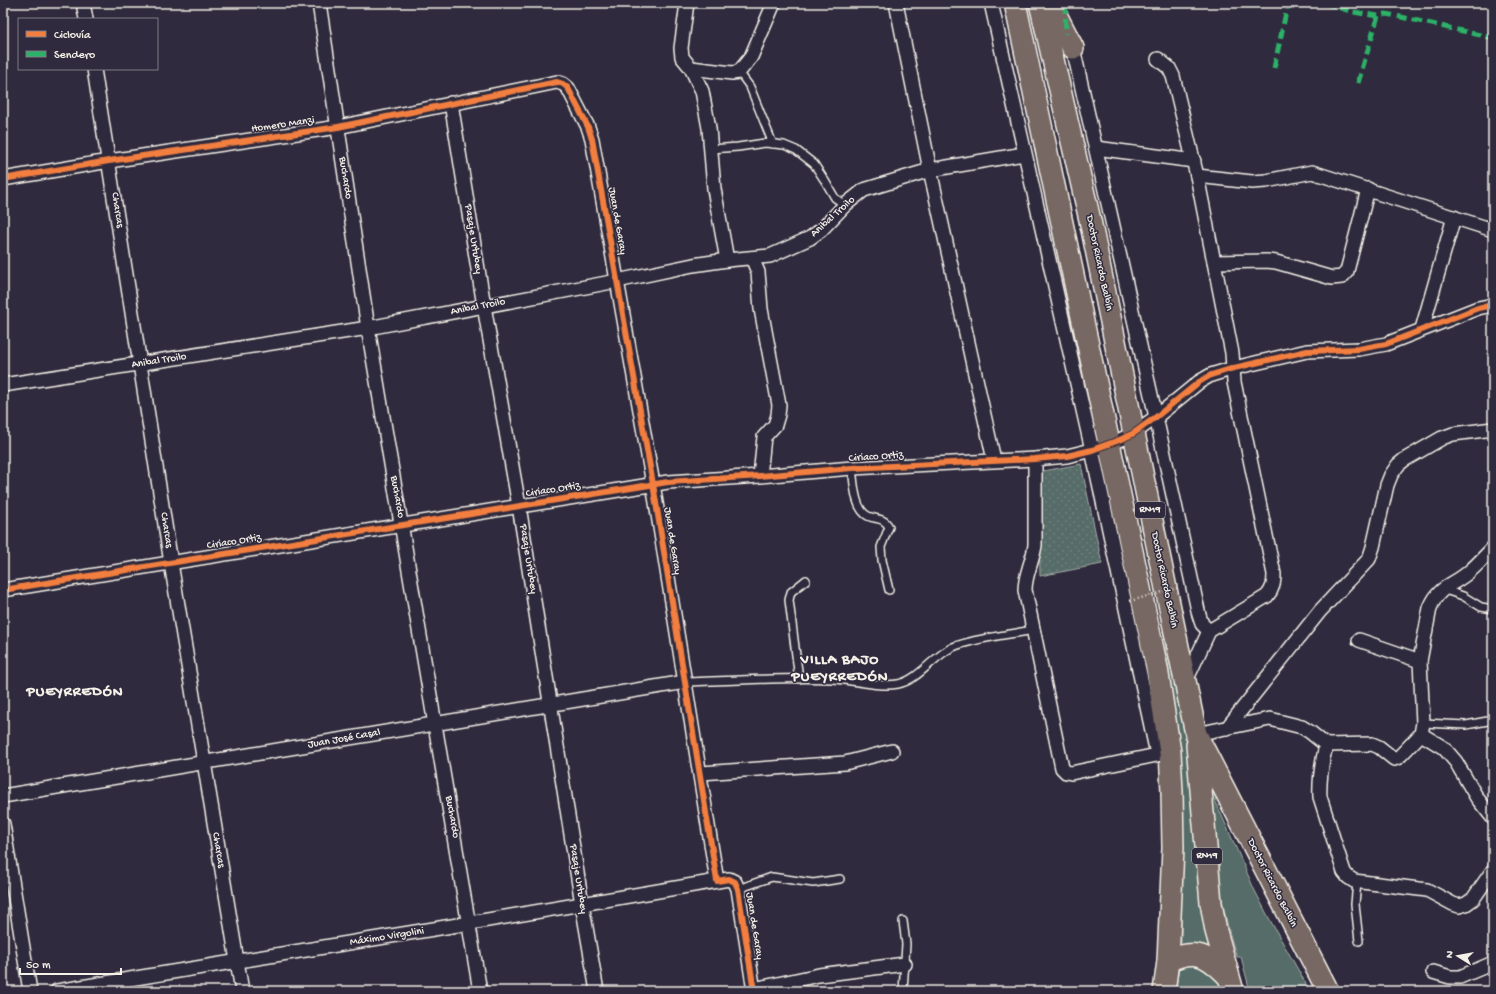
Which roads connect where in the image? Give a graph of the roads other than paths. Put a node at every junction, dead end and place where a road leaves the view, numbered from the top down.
1 (83, 3) edge
2 (319, 3) edge
3 (687, 3) edge
4 (774, 3) edge
5 (896, 3) edge
6 (991, 3) edge
7 (1015, 3) edge
8 (1040, 3) edge
9 (1050, 3) edge
10 (86, 18) edge
11 (1073, 48) joint
12 (1158, 60) dead end
13 (691, 68) junction
14 (94, 70) edge
15 (740, 72) junction
16 (563, 84) joint
17 (451, 103) junction
18 (338, 127) junction
19 (773, 144) junction
20 (1096, 148) junction
21 (711, 149) junction
22 (1024, 154) junction
23 (109, 161) junction
24 (1194, 161) junction
25 (930, 170) junction
26 (1197, 176) junction
27 (3, 179) edge
28 (1368, 189) junction
29 (845, 205) junction
30 (1454, 218) junction
31 (1493, 230) edge
32 (752, 258) junction
33 (727, 260) junction
34 (1214, 262) junction
35 (617, 281) junction
36 (1493, 305) edge
37 (484, 306) junction
38 (368, 328) junction
39 (1422, 329) junction
40 (140, 364) junction
41 (1234, 368) junction
42 (3, 385) edge
43 (1156, 417) junction
44 (1493, 429) edge
45 (1134, 433) junction
46 (1101, 446) junction
47 (1035, 459) junction
48 (994, 460) junction
49 (852, 468) junction
50 (760, 476) junction
51 (653, 484) junction
52 (519, 506) junction
53 (402, 525) junction
54 (1493, 548) edge
55 (170, 563) junction
56 (806, 580) dead end
57 (1442, 589) junction
58 (3, 590) edge
59 (889, 590) dead end
60 (1493, 609) edge
61 (1033, 630) junction
62 (1209, 631) junction
63 (1359, 640) dead end
64 (1420, 662) junction
65 (799, 679) junction
66 (686, 682) junction
67 (1185, 683) junction
68 (551, 705) junction
69 (1493, 720) edge
70 (436, 724) junction
71 (1227, 728) junction
72 (1422, 728) junction
73 (1196, 734) junction
74 (1326, 745) junction
75 (892, 751) dead end
76 (1164, 753) junction
77 (203, 762) junction
78 (700, 773) junction
79 (3, 796) edge
80 (1493, 818) edge
81 (3, 824) edge
82 (1493, 870) edge
83 (840, 879) dead end
84 (717, 881) junction
85 (1356, 882) junction
86 (738, 889) junction
87 (582, 904) junction
88 (903, 921) dead end
89 (470, 923) junction
90 (1359, 940) dead end
91 (237, 961) junction
92 (1168, 961) junction
93 (1493, 963) edge
94 (905, 964) junction
95 (1433, 972) dead end
96 (1230, 984) edge
97 (754, 990) edge
98 (30, 991) edge
99 (58, 991) edge
100 (242, 991) edge
101 (480, 991) edge
102 (597, 991) edge
103 (903, 991) edge
104 (1164, 991) edge
105 (1328, 991) edge

1 - 10 street
2 - 18 street, Buchardo
3 - 13 street
4 - 15 street
5 - 25 street
6 - 22 street
7 - 46 main road, RN19
8 - 45 main road, Doctor Ricardo Balbín / RN19
9 - 11 main road
11 - 20 street
12 - 24 street
13 - 15 street
13 - 21 street
14 - 23 street, Charcas
15 - 19 lane
16 - 17 street, Homero Manzi
16 - 35 street, Juan de Garay
17 - 18 street, Homero Manzi
17 - 37 street, Pasaje Urtubey
18 - 23 street, Homero Manzi
18 - 38 street, Buchardo
19 - 21 lane
19 - 29 lane
20 - 24 street
20 - 43 street
21 - 33 street
22 - 25 street, Anibal Troilo
22 - 46 street
23 - 27 street, Homero Manzi
23 - 40 street, Charcas
24 - 26 street
25 - 29 street, Anibal Troilo
25 - 48 street
26 - 28 street
26 - 34 street
28 - 30 street
28 - 34 street
29 - 32 street, Anibal Troilo
30 - 31 street
30 - 39 street
32 - 33 street, Anibal Troilo
32 - 50 street
33 - 35 street, Anibal Troilo
34 - 41 street
35 - 37 street, Anibal Troilo
35 - 51 street, Juan de Garay
36 - 39 street, Ciriaco Ortiz
37 - 38 street, Anibal Troilo
37 - 52 street, Pasaje Urtubey
38 - 40 street, Anibal Troilo
38 - 53 street, Buchardo
39 - 41 street, Ciriaco Ortiz
40 - 42 street, Anibal Troilo
40 - 55 street, Charcas
41 - 43 street, Ciriaco Ortiz
41 - 62 street
43 - 45 street, Ciriaco Ortiz
43 - 62 street
44 - 71 street
45 - 46 street, Ciriaco Ortiz
45 - 67 main road, Doctor Ricardo Balbín / RN19
46 - 47 street, Ciriaco Ortiz
46 - 76 main road, RN19
47 - 48 street, Ciriaco Ortiz
47 - 61 street
48 - 49 street, Ciriaco Ortiz
49 - 50 street, Ciriaco Ortiz
49 - 59 lane
50 - 51 street, Ciriaco Ortiz
51 - 52 street, Ciriaco Ortiz
51 - 66 street, Juan de Garay
52 - 53 street, Ciriaco Ortiz
52 - 68 street, Pasaje Urtubey
53 - 55 street, Ciriaco Ortiz
53 - 70 street, Buchardo
54 - 57 street
55 - 58 street, Ciriaco Ortiz
55 - 77 street, Charcas
56 - 65 lane
57 - 60 lane
57 - 64 street
61 - 65 lane
61 - 76 street
62 - 67 street
63 - 64 street
64 - 72 street
65 - 66 lane
66 - 68 street, Juan José Casal
66 - 78 street, Juan de Garay
67 - 73 main road, Doctor Ricardo Balbín / RN19
68 - 70 street, Juan José Casal
68 - 87 street, Pasaje Urtubey
69 - 72 lane
70 - 77 street, Juan José Casal
70 - 89 street, Buchardo
71 - 73 street
71 - 74 street
72 - 74 street
72 - 80 street
73 - 96 main road, RN19
73 - 105 main road, Doctor Ricardo Balbín / RN19
74 - 85 street
75 - 78 street
76 - 92 main road, RN19
77 - 79 street, Juan José Casal
77 - 91 street, Charcas
78 - 84 street, Juan de Garay
81 - 98 street
82 - 85 street
83 - 86 lane
84 - 86 street, Juan de Garay
84 - 87 street, Máximo Virgolini
85 - 90 lane
86 - 97 street, Juan de Garay
87 - 89 street, Máximo Virgolini
87 - 102 street, Pasaje Urtubey
88 - 94 lane
89 - 91 street, Máximo Virgolini
89 - 101 street, Buchardo
91 - 99 street, Máximo Virgolini
91 - 100 street, Charcas
92 - 96 main road
92 - 104 main road, RN19
93 - 95 street
94 - 97 street
94 - 103 lane

